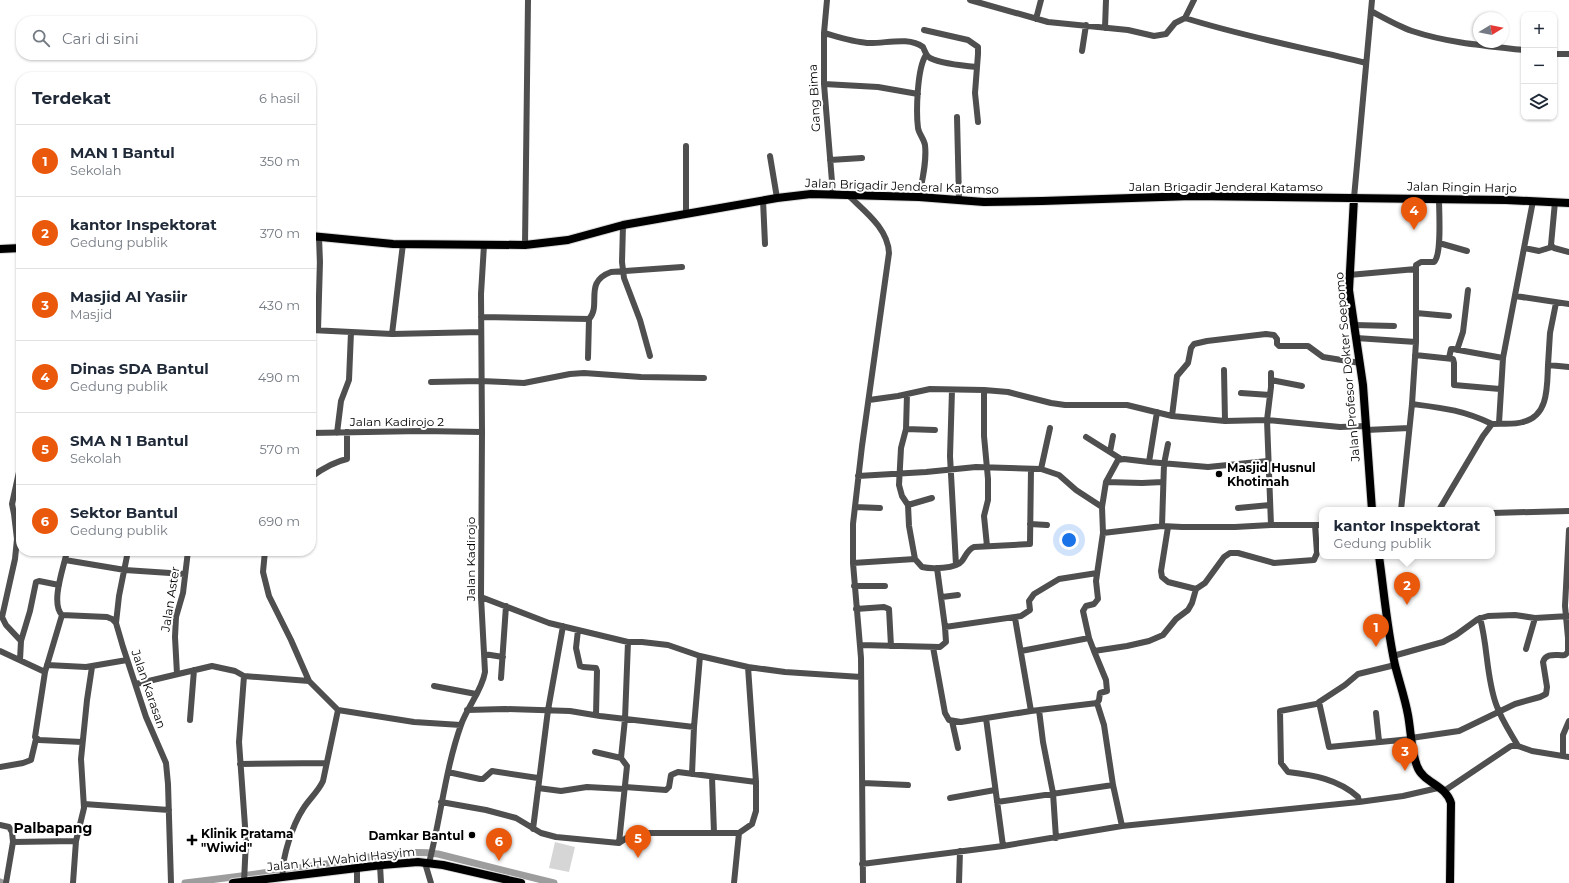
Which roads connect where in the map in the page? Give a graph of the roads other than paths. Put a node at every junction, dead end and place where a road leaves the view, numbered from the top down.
1 (528, 0) edge
2 (827, 0) edge
3 (970, 0) edge
4 (1041, 0) edge
5 (1106, 0) edge
6 (1194, 0) edge
7 (1372, 0) edge
8 (990, 3) edge
9 (1371, 11) junction
10 (1185, 18) junction
11 (1036, 19) junction
12 (1086, 25) junction
13 (1104, 28) junction
14 (924, 30) dead end
15 (824, 33) junction
16 (1521, 50) edge
17 (1082, 51) dead end
18 (1557, 54) edge
19 (1569, 54) edge
20 (926, 55) junction
21 (1366, 63) junction
22 (976, 67) junction
23 (824, 84) junction
24 (918, 94) junction
25 (957, 117) dead end
26 (978, 122) dead end
27 (686, 146) dead end
28 (770, 156) dead end
29 (862, 158) dead end
30 (830, 160) junction
31 (833, 194) junction
32 (848, 195) junction
33 (919, 197) junction
34 (777, 198) junction
35 (1354, 198) junction
36 (959, 199) junction
37 (1438, 199) junction
38 (763, 200) junction
39 (1533, 201) junction
40 (1555, 202) junction
41 (1569, 203) edge
42 (686, 214) junction
43 (623, 225) junction
44 (316, 237) edge
45 (316, 242) edge
46 (1439, 243) junction
47 (403, 244) junction
48 (764, 244) dead end
49 (484, 245) junction
50 (525, 245) junction
51 (1552, 247) junction
52 (16, 248) edge
53 (1524, 248) junction
54 (0, 249) edge
55 (1467, 252) dead end
56 (1569, 252) edge
57 (682, 267) dead end
58 (1416, 269) junction
59 (623, 271) junction
60 (1349, 275) junction
61 (1468, 290) dead end
62 (1515, 296) junction
63 (1556, 303) junction
64 (1569, 304) edge
65 (1416, 313) junction
66 (1449, 316) dead end
67 (482, 317) junction
68 (589, 319) junction
69 (1354, 325) junction
70 (1394, 326) dead end
71 (318, 330) joint
72 (351, 332) junction
73 (481, 332) junction
74 (392, 334) junction
75 (1356, 338) junction
76 (1416, 342) junction
77 (1458, 350) junction
78 (1415, 355) junction
79 (650, 356) dead end
80 (588, 358) dead end
81 (1449, 358) junction
82 (1504, 358) junction
83 (1360, 363) junction
84 (1548, 365) junction
85 (1569, 367) edge
86 (1224, 370) dead end
87 (1271, 373) dead end
88 (704, 378) dead end
89 (1271, 380) junction
90 (481, 381) junction
91 (431, 382) dead end
92 (1302, 386) dead end
93 (1500, 389) junction
94 (952, 390) junction
95 (984, 390) junction
96 (1241, 393) dead end
97 (907, 394) junction
98 (1270, 395) junction
99 (869, 400) junction
100 (1412, 404) junction
101 (1157, 412) junction
102 (1172, 416) junction
103 (1225, 420) junction
104 (1267, 420) junction
105 (1499, 423) junction
106 (1492, 424) junction
107 (1050, 428) dead end
108 (1366, 428) junction
109 (1409, 428) junction
110 (906, 429) junction
111 (935, 430) dead end
112 (347, 432) junction
113 (482, 432) junction
114 (316, 433) edge
115 (337, 433) junction
116 (1113, 436) dead end
117 (1086, 437) dead end
118 (1168, 444) dead end
119 (1110, 452) junction
120 (1121, 459) junction
121 (1268, 461) junction
122 (1149, 462) junction
123 (1164, 464) junction
124 (987, 468) junction
125 (1031, 469) junction
126 (1042, 469) junction
127 (952, 470) junction
128 (316, 473) edge
129 (899, 474) junction
130 (858, 476) junction
131 (1106, 482) junction
132 (1163, 482) junction
133 (16, 484) edge
134 (932, 498) dead end
135 (908, 505) junction
136 (1270, 505) junction
137 (1102, 506) junction
138 (855, 507) junction
139 (1372, 507) edge
140 (1401, 507) edge
141 (1441, 507) edge
142 (880, 508) dead end
143 (1238, 508) dead end
144 (16, 511) edge
145 (1569, 512) edge
146 (1495, 513) edge
147 (1030, 524) junction
148 (1047, 525) dead end
149 (1271, 525) junction
150 (1319, 525) edge
151 (1315, 526) junction
152 (1165, 527) junction
153 (1569, 530) edge
154 (1103, 533) junction
155 (987, 546) junction
156 (16, 550) edge
157 (66, 556) edge
158 (127, 556) edge
159 (188, 556) edge
160 (265, 556) edge
161 (915, 559) junction
162 (1379, 559) edge
163 (65, 560) junction
164 (853, 563) junction
165 (956, 565) junction
166 (937, 568) junction
167 (125, 570) junction
168 (1097, 573) junction
169 (186, 574) junction
170 (1567, 575) edge
171 (59, 585) junction
172 (854, 586) junction
173 (885, 586) dead end
174 (1196, 589) junction
175 (958, 595) dead end
176 (480, 597) junction
177 (942, 597) junction
178 (506, 606) junction
179 (856, 609) junction
180 (62, 615) junction
181 (1567, 616) edge
182 (1016, 618) junction
183 (1480, 618) junction
184 (1535, 618) junction
185 (116, 623) junction
186 (563, 626) junction
187 (945, 627) junction
188 (578, 630) junction
189 (1089, 638) junction
190 (21, 641) junction
191 (628, 642) junction
192 (860, 645) junction
193 (891, 646) junction
194 (933, 647) junction
195 (1526, 649) dead end
196 (1021, 650) junction
197 (0, 651) edge
198 (1094, 651) junction
199 (484, 654) junction
200 (700, 656) junction
201 (1394, 656) junction
202 (502, 657) junction
203 (20, 660) junction
204 (127, 660) junction
205 (47, 665) junction
206 (1395, 665) junction
207 (92, 667) junction
208 (748, 667) junction
209 (194, 670) junction
210 (46, 672) junction
211 (177, 674) junction
212 (244, 676) junction
213 (861, 677) junction
214 (501, 678) dead end
215 (309, 681) junction
216 (136, 684) junction
217 (434, 686) dead end
218 (476, 694) junction
219 (1319, 702) junction
220 (1097, 703) junction
221 (338, 710) junction
222 (467, 710) junction
223 (548, 710) junction
224 (1039, 710) junction
225 (1030, 711) junction
226 (1499, 712) junction
227 (1376, 713) dead end
228 (596, 715) junction
229 (986, 718) junction
230 (625, 719) junction
231 (190, 720) dead end
232 (952, 721) junction
233 (1569, 721) edge
234 (461, 726) junction
235 (694, 726) junction
236 (1411, 738) junction
237 (36, 739) junction
238 (1379, 741) junction
239 (82, 742) junction
240 (1518, 746) junction
241 (958, 748) dead end
242 (595, 752) dead end
243 (1566, 757) edge
244 (622, 758) junction
245 (326, 763) junction
246 (240, 764) junction
247 (0, 767) edge
248 (448, 772) junction
249 (692, 774) junction
250 (712, 777) junction
251 (538, 778) junction
252 (756, 782) junction
253 (863, 783) junction
254 (908, 785) dead end
255 (1113, 785) junction
256 (538, 788) junction
257 (625, 788) junction
258 (995, 790) junction
259 (1441, 790) junction
260 (1053, 793) junction
261 (950, 798) dead end
262 (441, 802) junction
263 (997, 802) junction
264 (1359, 802) junction
265 (84, 804) junction
266 (169, 810) junction
267 (0, 825) edge
268 (1122, 826) junction
269 (533, 828) junction
270 (739, 833) junction
271 (714, 834) junction
272 (1056, 838) junction
273 (76, 841) junction
274 (13, 842) junction
275 (619, 843) junction
276 (1003, 846) junction
277 (960, 851) junction
278 (428, 862) junction
279 (862, 864) junction
280 (380, 865) junction
281 (357, 868) junction
282 (282, 875) junction
283 (171, 880) edge
284 (6, 881) edge
285 (246, 881) edge
286 (73, 883) edge
287 (233, 883) edge
288 (357, 883) edge
289 (381, 883) edge
290 (431, 883) edge
291 (522, 883) edge
292 (734, 883) edge
293 (863, 883) edge
294 (959, 883) edge
295 (1450, 883) edge

1 - 50 street
2 - 15 street, Gang Bima
3 - 8 street
4 - 11 street
5 - 13 street
6 - 10 street
7 - 9 street
8 - 11 street
9 - 16 street
9 - 21 street
10 - 13 street
10 - 21 street
11 - 12 street
12 - 13 street
12 - 17 street
14 - 22 street
15 - 20 street
15 - 23 street, Gang Bima
18 - 19 street
20 - 22 street
20 - 24 street
21 - 35 street
22 - 26 street
23 - 24 street
23 - 30 street, Gang Bima
24 - 33 street
25 - 36 street
27 - 42 street
28 - 34 street
29 - 30 street
30 - 31 street, Gang Bima
31 - 32 main road, Jalan Brigadir Jenderal Katamso
31 - 34 main road, Jalan Brigadir Jenderal Katamso
32 - 33 main road, Jalan Brigadir Jenderal Katamso
32 - 99 street
33 - 36 main road, Jalan Brigadir Jenderal Katamso
34 - 38 main road, Jalan Brigadir Jenderal Katamso
35 - 36 main road, Jalan Brigadir Jenderal Katamso
35 - 37 main road, Jalan Ringin Harjo
35 - 60 main road, Jalan Profesor Dokter Soepomo
37 - 39 main road, Jalan Ringin Harjo
37 - 46 street
38 - 42 main road, Jalan Brigadir Jenderal Katamso
38 - 48 street
39 - 40 main road, Jalan Ringin Harjo
39 - 53 street
40 - 41 main road, Jalan Ringin Harjo
40 - 51 street
42 - 43 main road, Jalan Brigadir Jenderal Katamso
43 - 50 main road, Jalan Brigadir Jenderal Katamso
43 - 59 street
44 - 47 main road, Jalan Brigadir Jenderal Katamso
45 - 71 street
46 - 55 street
46 - 58 street
47 - 49 main road, Jalan Brigadir Jenderal Katamso
47 - 74 street
49 - 50 main road, Jalan Brigadir Jenderal Katamso
49 - 67 street, Jalan Kadirojo
51 - 53 street
51 - 56 street
52 - 54 main road
53 - 62 street
57 - 59 street
58 - 60 street
58 - 65 street
59 - 68 street
59 - 79 street
60 - 69 main road, Jalan Profesor Dokter Soepomo
61 - 77 street
62 - 63 street
62 - 82 street
63 - 64 street
63 - 84 street
65 - 66 street
65 - 76 street
67 - 68 street
67 - 73 street, Jalan Kadirojo
68 - 80 street
69 - 70 street
69 - 75 main road, Jalan Profesor Dokter Soepomo
71 - 72 street
72 - 74 street
72 - 115 street
73 - 74 street
73 - 90 street, Jalan Kadirojo
75 - 76 street
75 - 83 main road, Jalan Profesor Dokter Soepomo
76 - 78 street
77 - 81 street
77 - 82 street
78 - 81 street
78 - 100 street
81 - 93 street
82 - 93 street
83 - 102 street
83 - 108 main road, Jalan Profesor Dokter Soepomo
84 - 85 street
84 - 105 street
86 - 103 street
87 - 89 street
88 - 90 street
89 - 92 street
89 - 98 street
90 - 91 street
90 - 113 street, Jalan Kadirojo
93 - 105 street
94 - 95 street
94 - 97 street
94 - 127 street
95 - 101 street
95 - 124 street
96 - 98 street
97 - 99 street
97 - 110 street
98 - 104 street
99 - 130 street
100 - 106 street
100 - 109 street
101 - 102 street
101 - 122 street
102 - 103 street
103 - 104 street
104 - 108 street
104 - 121 street
105 - 106 street
106 - 141 street
107 - 126 street
108 - 109 street
108 - 139 main road, Jalan Profesor Dokter Soepomo
109 - 140 street
110 - 111 street
110 - 129 street
112 - 113 street, Jalan Kadirojo 2
112 - 115 street, Jalan Kadirojo 2
112 - 128 street
113 - 176 street, Jalan Kadirojo
114 - 115 street, Jalan Kadirojo 2
116 - 119 street
117 - 119 street
118 - 123 street
119 - 120 street
120 - 122 street
120 - 131 street
121 - 123 street
121 - 136 street
122 - 123 street
123 - 132 street
124 - 125 street
124 - 127 street
124 - 155 street
125 - 126 street
125 - 147 street
126 - 137 street
127 - 129 street
127 - 165 street
129 - 130 street
129 - 135 street
130 - 138 street
131 - 132 street
131 - 137 street
132 - 152 street
133 - 144 street
134 - 135 street
135 - 161 street
136 - 143 street
136 - 149 street
137 - 154 street
138 - 142 street
138 - 164 street
145 - 146 street
147 - 148 street
147 - 155 street
149 - 151 street
149 - 152 street
150 - 151 street
151 - 174 street
152 - 154 street
152 - 174 street
153 - 170 street
154 - 168 street
155 - 165 street
156 - 190 street
157 - 163 street
158 - 167 street
159 - 169 street, Jalan Aster
160 - 215 street
161 - 164 street
161 - 166 street
162 - 201 main road
163 - 167 street
163 - 171 street
164 - 172 street
165 - 166 street
166 - 177 street
167 - 169 street
167 - 185 street
168 - 182 street
168 - 189 street
169 - 211 street, Jalan Aster
170 - 181 street
171 - 180 street
171 - 190 street
172 - 173 street
172 - 179 street
174 - 198 street
175 - 177 street
176 - 178 street
176 - 199 street, Jalan Kadirojo
177 - 187 street
178 - 186 street
178 - 202 street
179 - 192 street
179 - 193 street
180 - 185 street
180 - 205 street
181 - 184 street
181 - 226 street
182 - 187 street
182 - 196 street
183 - 184 street
183 - 201 street
183 - 226 street
184 - 195 street
185 - 204 street, Jalan Karasan
186 - 188 street
186 - 223 street
187 - 194 street
188 - 191 street
188 - 228 street
189 - 196 street
189 - 198 street
190 - 203 street
191 - 200 street
191 - 230 street
192 - 193 street
192 - 213 street
193 - 194 street
194 - 232 street
196 - 225 street
197 - 203 street
198 - 220 street
199 - 202 street
199 - 218 street, Jalan Kadirojo
200 - 208 street
200 - 235 street
201 - 206 main road
202 - 214 street
203 - 210 street
204 - 207 street
204 - 216 street, Jalan Karasan
205 - 207 street
205 - 210 street
206 - 219 street
206 - 236 main road
207 - 239 street
208 - 213 street
208 - 252 street
209 - 211 street
209 - 212 street
209 - 231 street
210 - 237 street
211 - 216 street
212 - 215 street
212 - 246 street
213 - 253 street
215 - 221 street
216 - 266 street, Jalan Karasan
217 - 218 street
218 - 222 street, Jalan Kadirojo
219 - 238 street
219 - 264 street
220 - 224 street
220 - 255 street
221 - 234 street
221 - 245 street
222 - 223 street
222 - 234 street, Jalan Kadirojo
223 - 228 street
223 - 251 street
224 - 225 street
224 - 260 street
225 - 229 street
226 - 236 street
226 - 240 street
227 - 238 street
228 - 230 street
229 - 232 street
229 - 258 street
230 - 235 street
230 - 244 street
232 - 241 street
233 - 243 street
234 - 248 street, Jalan Kadirojo
235 - 249 street
236 - 238 street
236 - 259 main road
237 - 239 street
237 - 247 street
239 - 265 street
240 - 243 street
240 - 259 street
242 - 244 street
244 - 257 street
245 - 246 street
245 - 282 street
246 - 285 street
248 - 251 street
248 - 262 street, Jalan Kadirojo
249 - 250 street
249 - 257 street
250 - 252 street
250 - 271 street
251 - 256 street
252 - 270 street
253 - 254 street
253 - 279 street
255 - 260 street
255 - 268 street
256 - 257 street
256 - 269 street
257 - 275 street
258 - 261 street
258 - 263 street
259 - 264 street
259 - 295 main road
260 - 263 street
260 - 272 street
262 - 269 street
262 - 278 street, Jalan Kadirojo
263 - 276 street
264 - 268 street
265 - 266 street
265 - 273 street
266 - 283 street, Jalan Karasan
267 - 274 street
268 - 272 street
269 - 275 street
270 - 271 street
270 - 292 street
271 - 275 street
272 - 276 street
273 - 274 street
273 - 286 street
274 - 284 street
276 - 277 street
277 - 279 street
277 - 294 street
278 - 280 main road, Jalan K.H. Wahid Hasyim
278 - 290 street
278 - 291 main road, Jalan K.H. Wahid Hasyim
279 - 293 street
280 - 281 main road, Jalan K.H. Wahid Hasyim
280 - 289 street
281 - 282 main road, Jalan K.H. Wahid Hasyim
281 - 288 street
282 - 285 main road, Jalan K.H. Wahid Hasyim
285 - 287 main road, Jalan K.H. Wahid Hasyim

